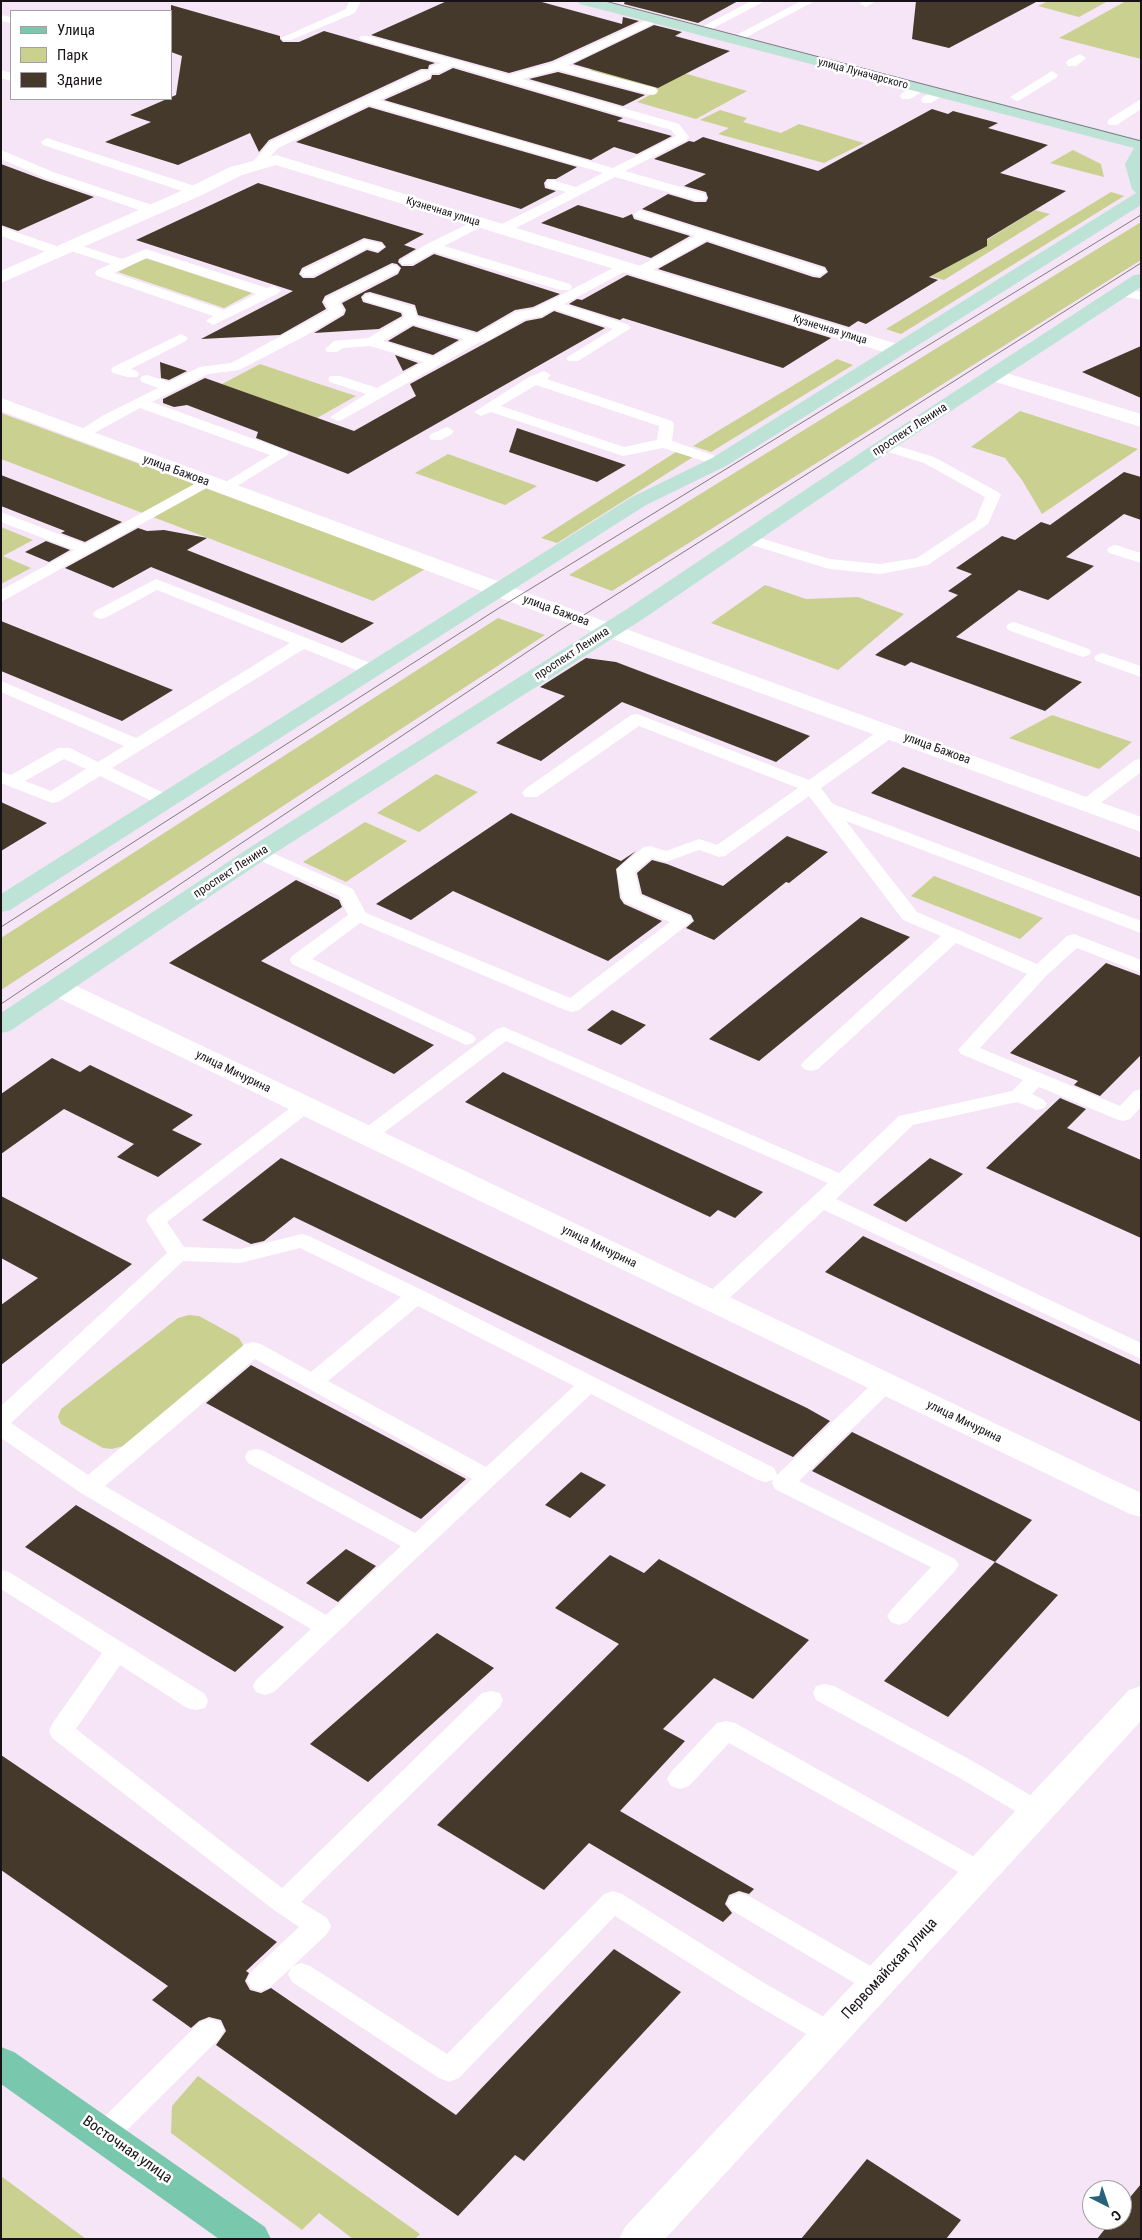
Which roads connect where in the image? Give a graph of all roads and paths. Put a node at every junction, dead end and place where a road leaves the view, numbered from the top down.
1 (355, 1) edge
2 (585, 1) edge
3 (760, 1) edge
4 (810, 1) edge
5 (696, 13) dead end
6 (655, 19) junction
7 (723, 20) junction
8 (756, 29) junction
9 (700, 31) junction
10 (775, 34) dead end
11 (287, 38) dead end
12 (365, 38) dead end
13 (733, 40) junction
14 (872, 59) dead end
15 (452, 62) junction
16 (557, 66) junction
17 (1052, 75) dead end
18 (510, 78) junction
19 (524, 82) junction
20 (652, 91) dead end
21 (1016, 97) junction
22 (368, 101) junction
23 (1141, 103) edge
24 (1113, 122) junction
25 (1141, 129) edge
26 (46, 142) dead end
27 (1141, 145) edge
28 (1141, 151) edge
29 (1, 154) edge
30 (257, 164) junction
31 (614, 172) junction
32 (552, 184) dead end
33 (1141, 189) edge
34 (196, 191) junction
35 (577, 191) junction
36 (1141, 197) edge
37 (700, 198) dead end
38 (153, 210) junction
39 (640, 214) dead end
40 (478, 223) junction
41 (500, 230) junction
42 (1, 231) edge
43 (705, 236) junction
44 (377, 248) dead end
45 (66, 249) junction
46 (427, 250) junction
47 (403, 256) dead end
48 (122, 263) junction
49 (392, 269) dead end
50 (631, 270) junction
51 (819, 272) dead end
52 (308, 273) dead end
53 (1, 278) edge
54 (1141, 279) edge
55 (565, 287) dead end
56 (1122, 292) junction
57 (1141, 296) edge
58 (370, 298) dead end
59 (554, 305) junction
60 (225, 315) junction
61 (411, 319) junction
62 (209, 323) dead end
63 (181, 338) dead end
64 (476, 338) junction
65 (371, 342) junction
66 (332, 349) dead end
67 (897, 350) junction
68 (572, 358) dead end
69 (436, 362) junction
70 (132, 374) dead end
71 (993, 375) junction
72 (146, 379) dead end
73 (335, 379) dead end
74 (169, 387) junction
75 (379, 394) junction
76 (140, 403) junction
77 (1, 404) edge
78 (337, 417) dead end
79 (1141, 421) edge
80 (80, 435) junction
81 (664, 443) junction
82 (884, 446) junction
83 (719, 462) junction
84 (216, 485) junction
85 (1, 517) edge
86 (747, 539) junction
87 (85, 549) junction
88 (1115, 550) dead end
89 (1141, 558) edge
90 (500, 590) junction
91 (1, 597) edge
92 (101, 614) dead end
93 (1014, 627) dead end
94 (609, 630) junction
95 (302, 643) junction
96 (1083, 652) dead end
97 (1102, 658) dead end
98 (372, 670) junction
99 (1141, 672) edge
100 (1, 686) edge
101 (890, 731) junction
102 (137, 745) junction
103 (1141, 764) edge
104 (98, 769) junction
105 (7, 779) edge
106 (811, 787) junction
107 (532, 793) dead end
108 (166, 801) junction
109 (1088, 804) junction
110 (829, 808) junction
111 (1141, 825) edge
112 (258, 853) junction
113 (1, 906) edge
114 (358, 916) junction
115 (1141, 928) edge
116 (952, 936) junction
117 (1141, 967) edge
118 (1039, 972) junction
119 (57, 988) junction
120 (1, 1025) edge
121 (466, 1039) dead end
122 (811, 1065) dead end
123 (1036, 1078) junction
124 (1141, 1095) edge
125 (305, 1106) junction
126 (367, 1136) junction
127 (841, 1181) junction
128 (822, 1201) junction
129 (178, 1254) junction
130 (416, 1296) junction
131 (712, 1301) junction
132 (1141, 1352) edge
133 (313, 1382) junction
134 (589, 1384) junction
135 (885, 1384) junction
136 (1, 1419) edge
137 (1, 1427) edge
138 (256, 1457) dead end
139 (766, 1474) dead end
140 (488, 1478) junction
141 (89, 1486) junction
142 (1141, 1506) edge
143 (417, 1544) junction
144 (1, 1578) edge
145 (899, 1616) dead end
146 (327, 1627) junction
147 (116, 1652) junction
148 (265, 1686) dead end
149 (825, 1693) dead end
150 (1141, 1699) edge
151 (491, 1700) dead end
152 (196, 1701) dead end
153 (680, 1779) dead end
154 (1036, 1811) junction
155 (980, 1872) junction
156 (283, 1903) junction
157 (740, 1904) dead end
158 (301, 1974) dead end
159 (260, 1980) dead end
160 (877, 1984) junction
161 (210, 2030) dead end
162 (830, 2034) junction
163 (1, 2063) edge
164 (105, 2134) junction
165 (251, 2239) edge
166 (638, 2239) edge

1 - 11 lane
2 - 6 main road, улица Луначарского
3 - 7 lane
4 - 8 lane
5 - 7 main road
6 - 9 main road, улица Луначарского
6 - 16 lane
7 - 8 main road
7 - 9 lane
8 - 10 main road
8 - 13 lane
9 - 13 main road, улица Луначарского
12 - 15 lane
13 - 27 main road, улица Луначарского
14 - 21 main road, улица Луначарского
15 - 18 lane
15 - 22 lane
16 - 18 lane
16 - 19 lane
16 - 20 lane
17 - 21 lane
18 - 19 lane
19 - 31 lane
21 - 24 main road, улица Луначарского
22 - 30 lane
22 - 31 lane
23 - 24 lane
24 - 25 main road, улица Луначарского
26 - 34 lane
28 - 33 main road
29 - 38 lane
30 - 34 street, Кузнечная улица
30 - 40 street, Кузнечная улица
31 - 35 lane
31 - 37 lane
32 - 35 lane
34 - 38 street, Кузнечная улица
35 - 41 lane
36 - 67 main road
38 - 45 street, Кузнечная улица
39 - 43 lane
40 - 41 street, Кузнечная улица
40 - 46 lane
41 - 50 street, Кузнечная улица
42 - 45 lane
43 - 50 lane
43 - 51 lane
44 - 52 lane
45 - 48 lane
45 - 53 street, Кузнечная улица
46 - 47 lane
46 - 55 lane
48 - 60 lane
48 - 60 lane
49 - 74 lane
50 - 59 lane
50 - 67 street, Кузнечная улица
54 - 56 main road, проспект Ленина
56 - 57 lane
56 - 71 main road, проспект Ленина
58 - 61 lane
59 - 64 lane
59 - 68 lane
60 - 62 lane
61 - 64 lane
61 - 65 lane
63 - 70 lane
64 - 69 lane
65 - 66 lane
65 - 69 lane
67 - 83 main road
69 - 75 lane
71 - 79 street
71 - 82 main road, проспект Ленина
72 - 74 lane
73 - 75 lane
74 - 76 lane
75 - 78 lane
76 - 80 lane
76 - 84 lane
77 - 80 street, улица Бажова
80 - 84 street, улица Бажова
81 - 81 lane
81 - 83 lane
82 - 86 main road, проспект Ленина
82 - 86 lane
83 - 90 main road
84 - 87 lane
84 - 90 street, улица Бажова
85 - 87 lane
86 - 94 main road, проспект Ленина
87 - 91 lane
88 - 89 lane
90 - 94 street, улица Бажова
90 - 98 main road
92 - 95 lane
93 - 96 lane
94 - 101 street, улица Бажова
94 - 112 main road, проспект Ленина
95 - 98 lane
95 - 102 lane
97 - 99 lane
98 - 108 main road
100 - 102 lane
101 - 106 lane
101 - 109 street, улица Бажова
102 - 104 lane
103 - 109 lane
104 - 105 lane
104 - 105 lane
104 - 108 lane
106 - 107 lane
106 - 110 lane
106 - 114 lane
108 - 113 main road
109 - 111 street, улица Бажова
110 - 115 lane
110 - 116 lane
112 - 114 lane
112 - 119 main road, проспект Ленина
114 - 121 lane
116 - 118 lane
116 - 122 lane
117 - 118 lane
118 - 123 lane
119 - 120 main road, проспект Ленина
119 - 125 street, улица Мичурина
123 - 124 lane
123 - 127 lane
125 - 126 street, улица Мичурина
125 - 129 lane
126 - 127 lane
126 - 131 street, улица Мичурина
127 - 128 lane
128 - 131 lane
128 - 132 lane
129 - 130 lane
129 - 136 lane
130 - 133 lane
130 - 134 lane
131 - 135 street, улица Мичурина
133 - 140 lane
133 - 141 lane
134 - 139 lane
134 - 140 lane
135 - 142 street, улица Мичурина
135 - 145 lane
137 - 141 lane
138 - 143 lane
140 - 143 lane
141 - 146 lane
143 - 146 lane
144 - 147 lane
146 - 148 lane
147 - 152 lane
147 - 156 lane
149 - 154 lane
150 - 154 street, Первомайская улица
151 - 156 lane
153 - 155 lane
154 - 155 street, Первомайская улица
155 - 160 street, Первомайская улица
156 - 159 lane
157 - 160 lane
158 - 162 lane
160 - 162 street, Первомайская улица
161 - 164 lane
162 - 166 street, Первомайская улица
163 - 164 main road, Восточная улица
164 - 165 main road, Восточная улица

